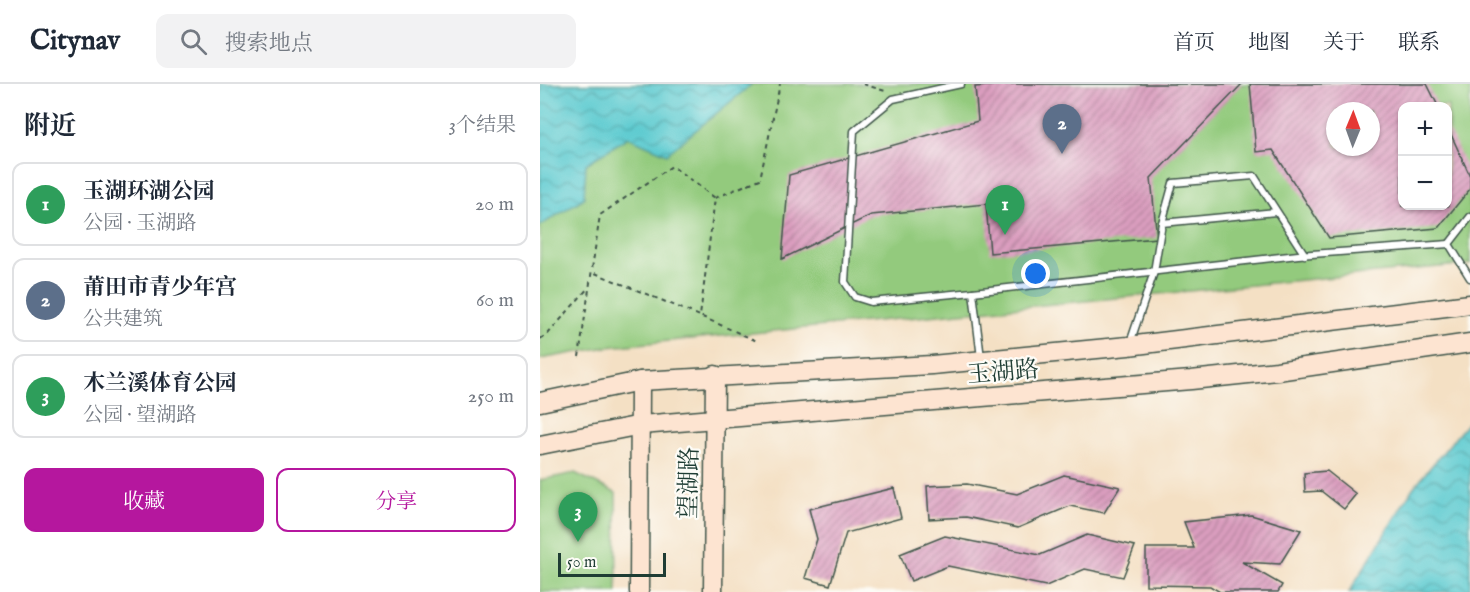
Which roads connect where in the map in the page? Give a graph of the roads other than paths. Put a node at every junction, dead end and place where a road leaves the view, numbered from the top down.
1 (961, 84) edge
2 (1276, 212) junction
3 (1470, 217) edge
4 (1162, 223) junction
5 (1449, 244) junction
6 (1305, 255) junction
7 (1154, 272) junction
8 (1470, 278) edge
9 (973, 292) junction
10 (1470, 303) edge
11 (1470, 343) edge
12 (1128, 346) junction
13 (981, 360) junction
14 (715, 375) junction
15 (640, 381) junction
16 (540, 402) edge
17 (715, 419) junction
18 (641, 425) junction
19 (540, 445) edge
20 (639, 592) edge
21 (713, 592) edge

1 - 9 lane
2 - 4 lane
2 - 4 lane
2 - 6 lane
3 - 5 lane
4 - 7 lane
5 - 6 lane
5 - 8 lane
6 - 7 lane
7 - 9 lane
7 - 12 lane
9 - 13 lane
10 - 12 main road, 玉湖路
11 - 17 main road, 玉湖路
12 - 13 main road, 玉湖路
13 - 14 main road, 玉湖路
14 - 15 main road, 玉湖路
14 - 17 main road, 望湖路
15 - 16 main road, 玉湖路
15 - 18 main road, 望湖路
17 - 18 main road, 玉湖路
17 - 21 main road, 望湖路
18 - 19 main road, 玉湖路
18 - 20 main road, 望湖路

